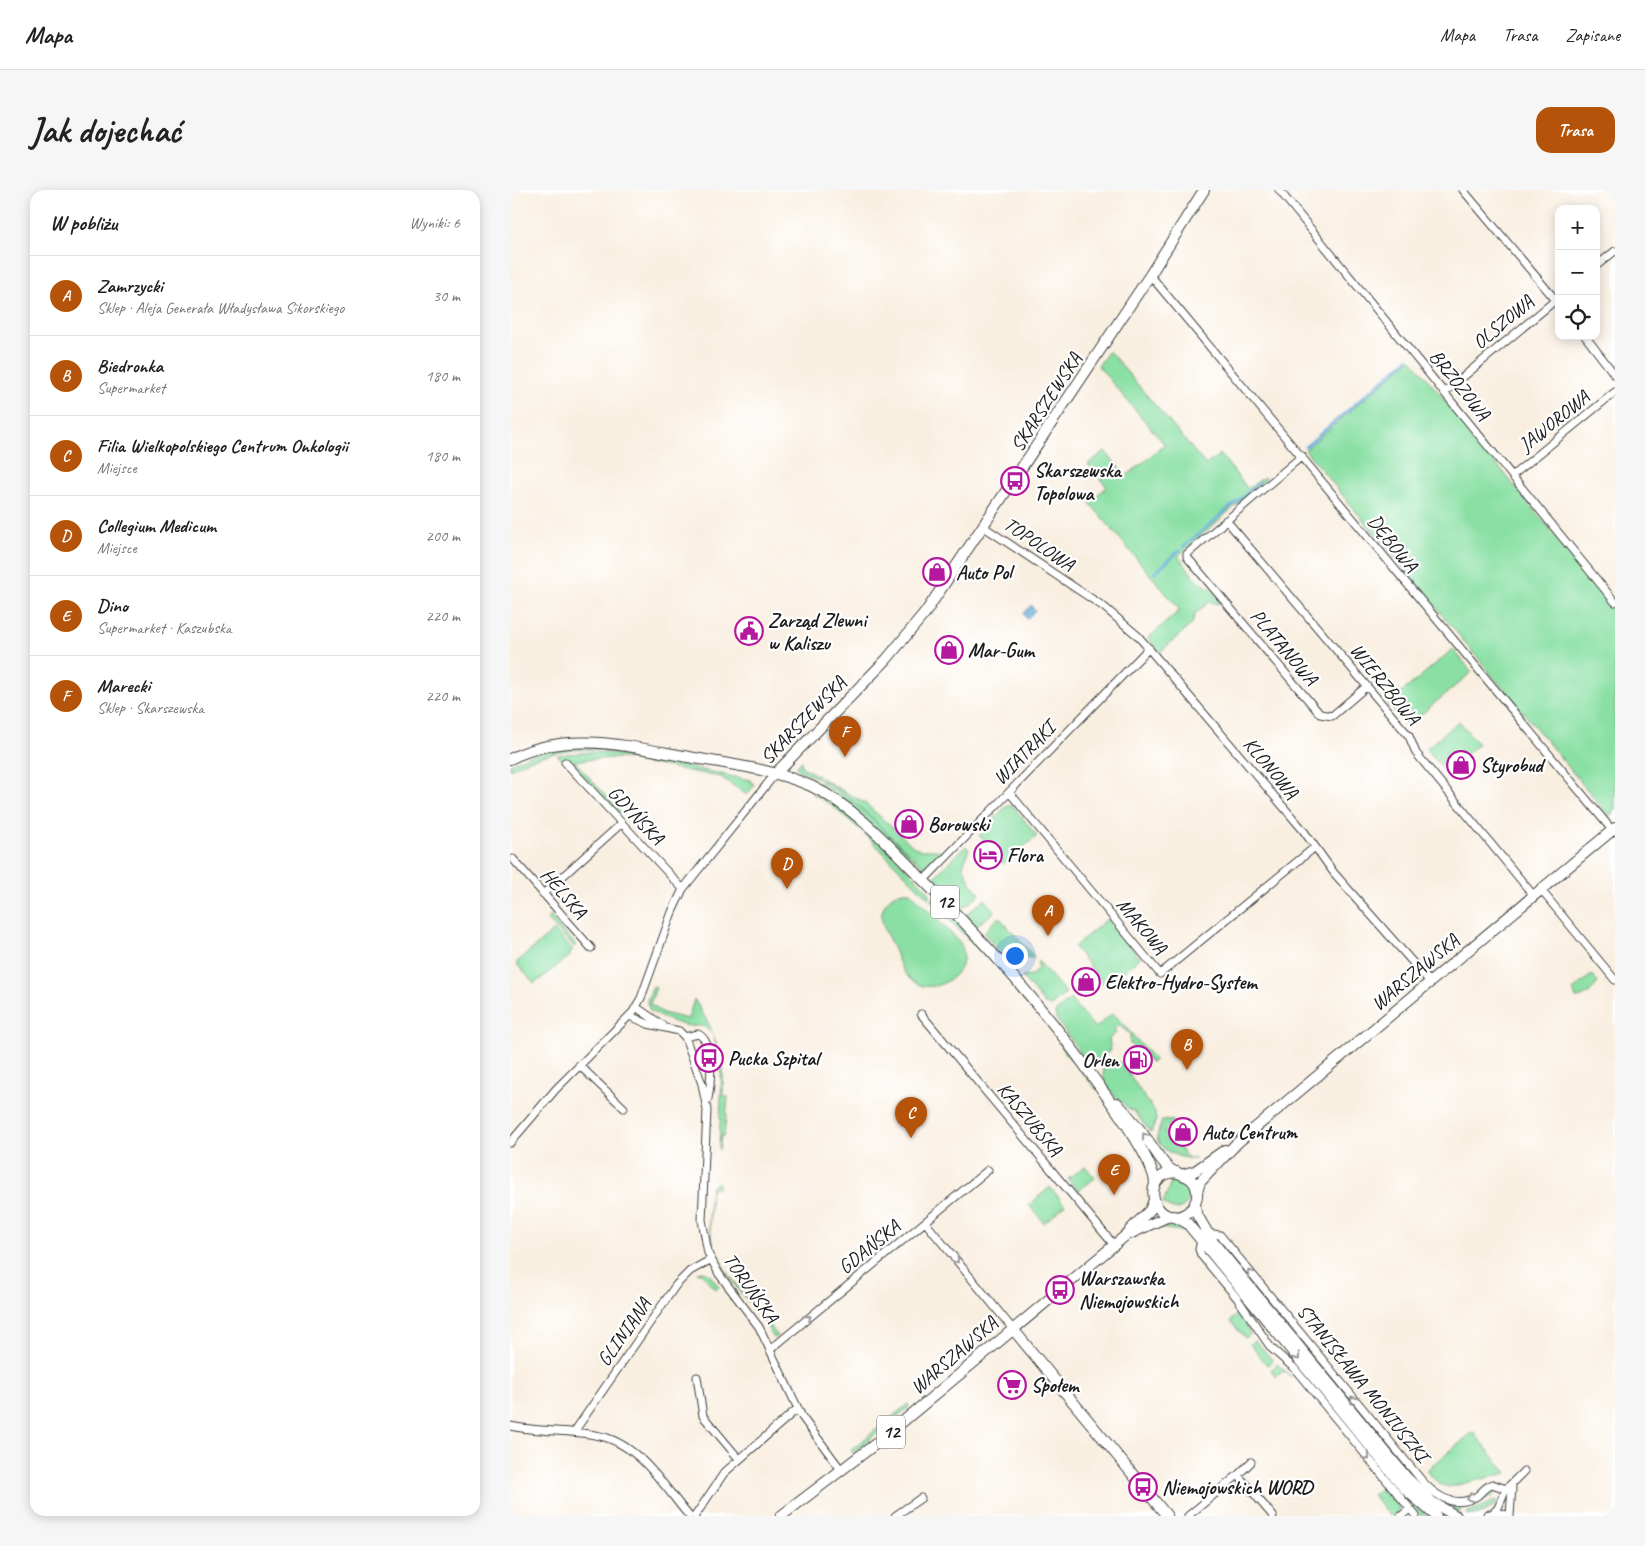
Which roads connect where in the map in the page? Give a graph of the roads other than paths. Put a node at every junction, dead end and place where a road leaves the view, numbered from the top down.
1 (1204, 190) edge
2 (1279, 190) edge
3 (1463, 190) edge
4 (1615, 251) edge
5 (1600, 263) edge
6 (1150, 275) junction
7 (1555, 297) edge
8 (1555, 302) edge
9 (1587, 340) edge
10 (1615, 375) edge
11 (1445, 392) junction
12 (1615, 392) edge
13 (1302, 456) junction
14 (1513, 475) junction
15 (1226, 520) junction
16 (984, 527) junction
17 (1075, 587) joint
18 (1614, 598) edge
19 (1148, 648) junction
20 (1367, 686) junction
21 (510, 760) edge
22 (566, 762) dead end
23 (776, 774) junction
24 (1009, 792) junction
25 (622, 824) junction
26 (1614, 829) edge
27 (1315, 846) junction
28 (513, 859) dead end
29 (924, 880) junction
30 (683, 889) junction
31 (1537, 893) junction
32 (543, 894) junction
33 (590, 948) dead end
34 (1615, 980) edge
35 (1430, 982) junction
36 (636, 1007) junction
37 (922, 1014) dead end
38 (630, 1016) junction
39 (665, 1026) junction
40 (686, 1037) junction
41 (711, 1064) junction
42 (579, 1065) junction
43 (697, 1068) junction
44 (1098, 1084) junction
45 (707, 1103) junction
46 (624, 1108) dead end
47 (510, 1143) edge
48 (1237, 1143) junction
49 (988, 1170) dead end
50 (1180, 1173) junction
51 (1155, 1185) junction
52 (1197, 1192) junction
53 (1154, 1200) junction
54 (1195, 1203) junction
55 (1171, 1216) junction
56 (924, 1222) junction
57 (1125, 1236) junction
58 (1204, 1237) junction
59 (1114, 1245) junction
60 (710, 1260) junction
61 (1012, 1328) junction
62 (771, 1349) junction
63 (698, 1377) dead end
64 (797, 1409) junction
65 (510, 1426) edge
66 (574, 1432) junction
67 (739, 1459) junction
68 (1251, 1462) dead end
69 (1524, 1470) dead end
70 (842, 1471) junction
71 (1238, 1475) junction
72 (1510, 1487) junction
73 (922, 1498) dead end
74 (1410, 1509) junction
75 (689, 1516) edge
76 (695, 1516) edge
77 (781, 1516) edge
78 (895, 1516) edge
79 (1167, 1516) edge
80 (1188, 1516) edge
81 (1272, 1516) edge
82 (1401, 1516) edge
83 (1416, 1516) edge
84 (1436, 1516) edge
85 (1456, 1516) edge
86 (1489, 1516) edge
87 (1505, 1516) edge
88 (1510, 1516) edge

1 - 6 main road, SKARSZEWSKA
2 - 11 street, BRZOZOWA
3 - 7 street
4 - 5 street
6 - 13 street, DĘBOWA
6 - 16 main road, SKARSZEWSKA
8 - 11 street, OLSZOWA
9 - 10 street
11 - 14 street, BRZOZOWA
12 - 14 street, JAWOROWA
13 - 15 street
13 - 26 street, DĘBOWA
14 - 18 street, BRZOZOWA
15 - 20 street, WIERZBOWA
15 - 20 street, PLATANOWA
16 - 17 street, TOPOLOWA
16 - 23 main road, SKARSZEWSKA
17 - 19 street, KLONOWA
19 - 24 street, WIATRAKI
19 - 27 street, KLONOWA
20 - 31 street, WIERZBOWA
21 - 23 main road, 12
22 - 25 street, GDYŃSKA
23 - 29 main road, 12
23 - 30 street, SKARSZEWSKA
24 - 27 street, MAKOWA
24 - 29 street, WIATRAKI
25 - 30 street, GDYŃSKA
25 - 32 street
26 - 31 main road, WARSZAWSKA
27 - 35 street, KLONOWA
28 - 32 street, HELSKA
29 - 44 main road, 12
30 - 36 street, SKARSZEWSKA
31 - 34 street, WIERZBOWA
31 - 35 main road, WARSZAWSKA
32 - 33 street, HELSKA
35 - 48 main road, WARSZAWSKA
36 - 38 street, SKARSZEWSKA
36 - 39 street
37 - 59 street, KASZUBSKA
38 - 39 street
38 - 42 street, SKARSZEWSKA
39 - 40 street
40 - 41 street
40 - 43 street, TORUŃSKA
41 - 43 street
41 - 45 street, TORUŃSKA
42 - 46 street
42 - 47 street, SKARSZEWSKA
43 - 45 street, TORUŃSKA
50 -> 44 main road, 12
44 - 51 main road, 12
45 - 60 street, TORUŃSKA
48 - 50 main road, WARSZAWSKA
48 - 52 main road, WARSZAWSKA
49 - 56 street, GDAŃSKA
50 - 51 main road
50 - 52 main road, 12
51 - 53 main road, 12
52 - 54 main road
53 - 55 main road
53 - 57 main road, WARSZAWSKA
54 - 55 main road
54 - 58 main road, STANISŁAWA MONIUSZKI
55 - 57 main road, WARSZAWSKA
55 - 58 main road, STANISŁAWA MONIUSZKI
56 -> 61 street
62 -> 56 street, GDAŃSKA
57 - 59 main road, WARSZAWSKA / 12
72 -> 58 street, STANISŁAWA MONIUSZKI
58 -> 74 street, STANISŁAWA MONIUSZKI
58 -> 84 main road, STANISŁAWA MONIUSZKI
58 - 85 main road, STANISŁAWA MONIUSZKI
59 - 61 main road, WARSZAWSKA / 12
60 - 62 street, TORUŃSKA
60 - 66 street, GLINIANA
61 - 70 main road, WARSZAWSKA / 12
61 - 79 main road
62 - 64 street, TORUŃSKA
63 - 67 street
64 - 67 street
64 - 70 street, TORUŃSKA
65 - 66 street
66 - 75 street
67 - 76 street
68 - 71 street
69 - 72 street
70 - 77 main road, WARSZAWSKA / 12
71 - 80 street
71 - 81 street
72 - 86 street
72 - 88 street
73 - 78 street
74 - 82 street
74 - 83 street, STANISŁAWA MONIUSZKI
86 - 87 main road

